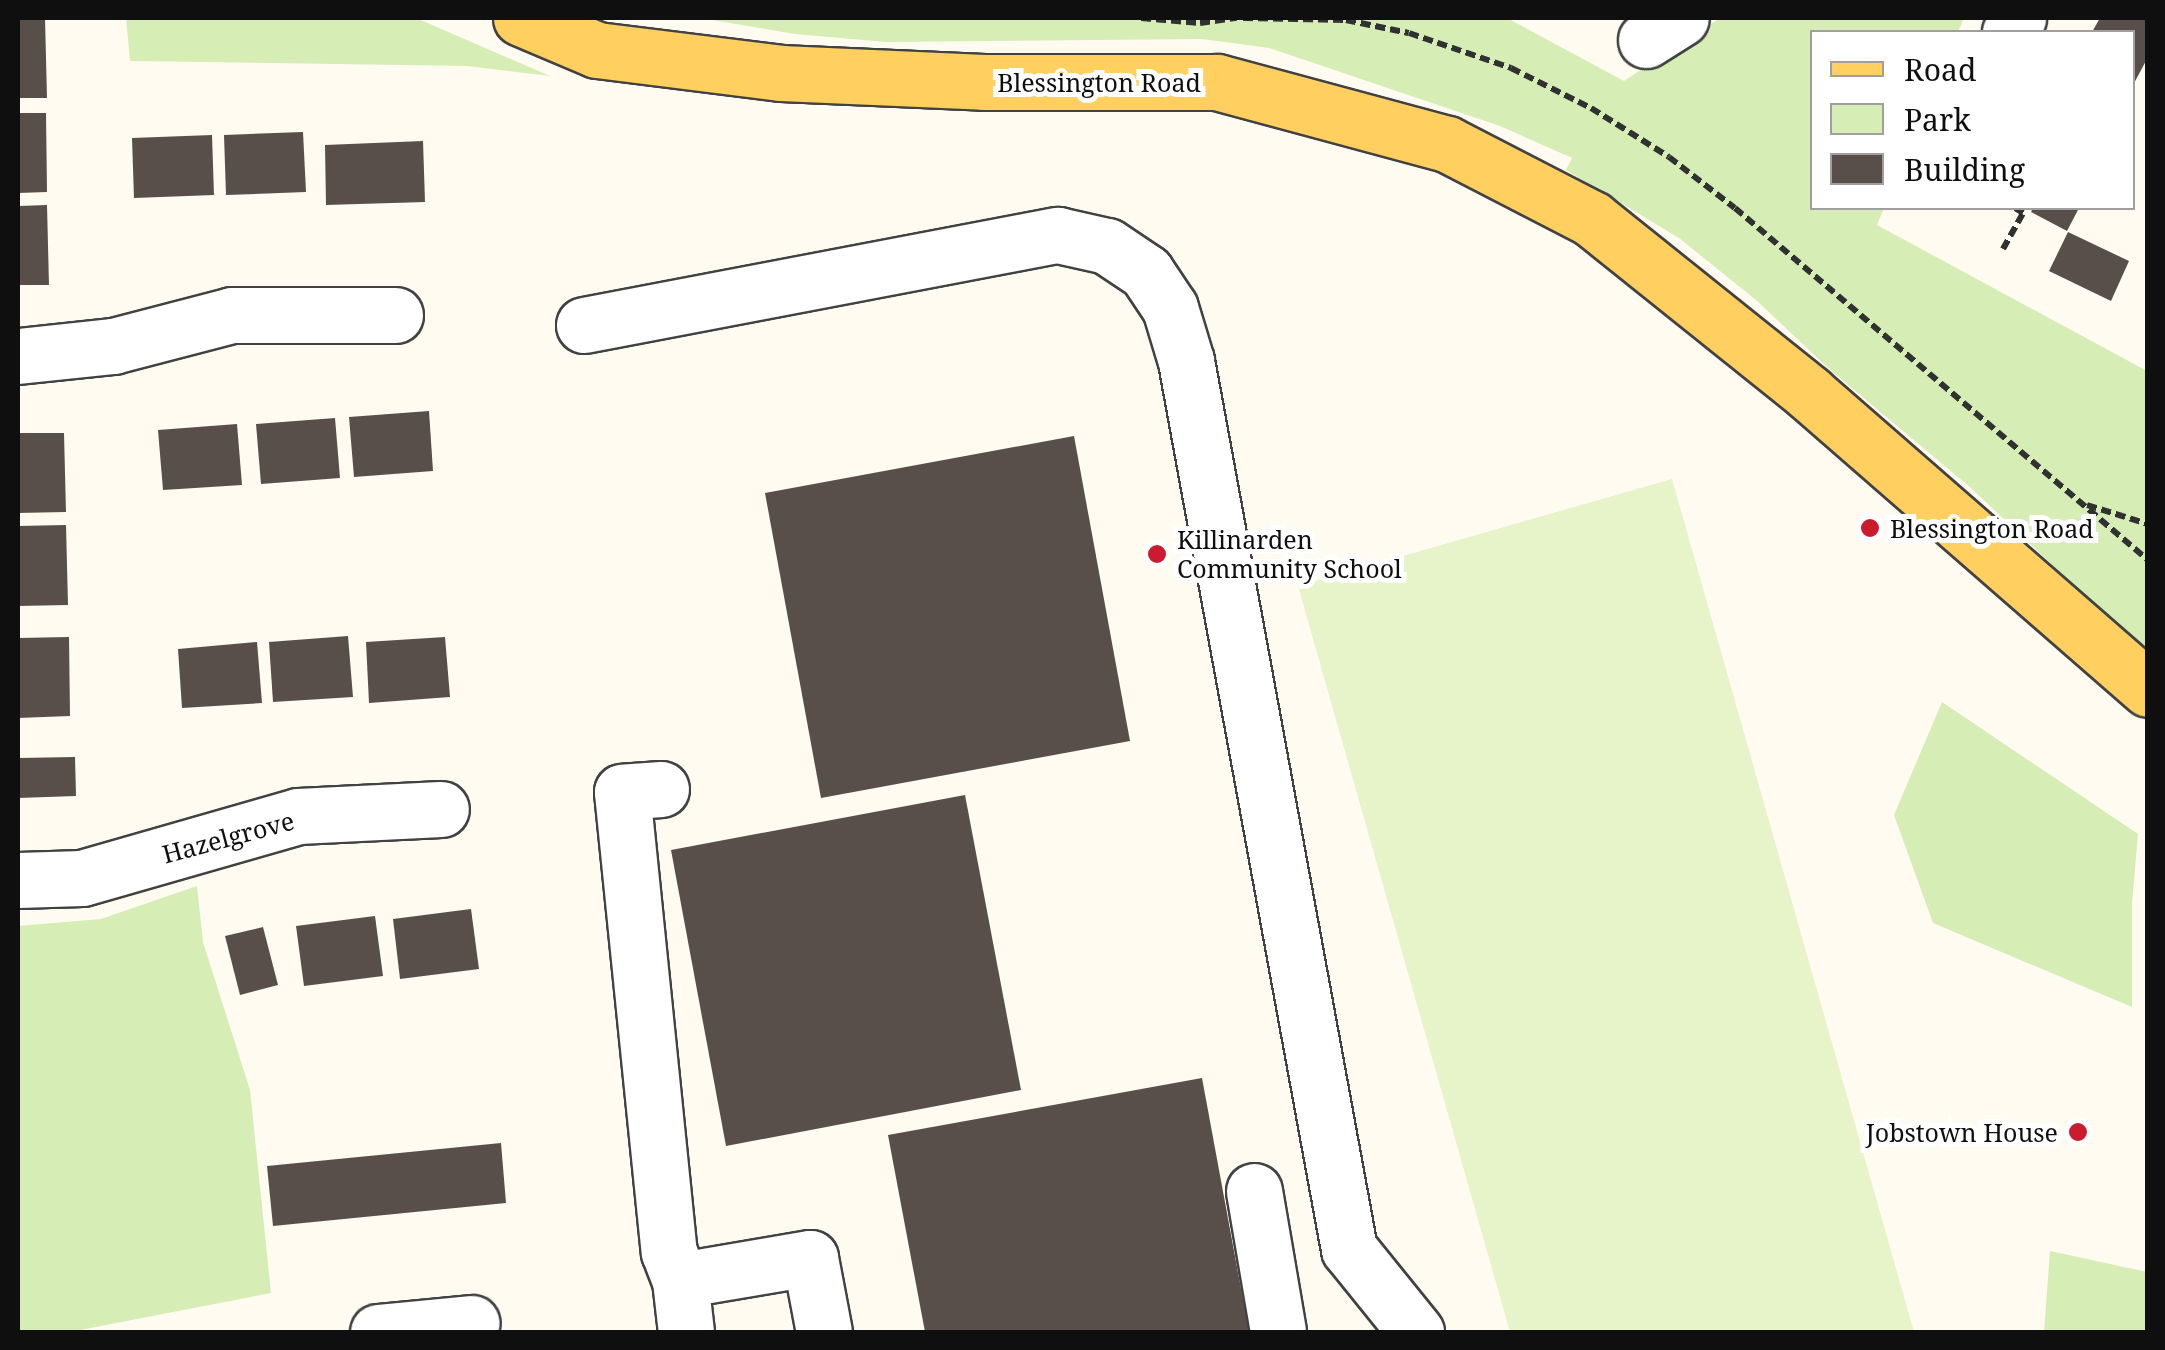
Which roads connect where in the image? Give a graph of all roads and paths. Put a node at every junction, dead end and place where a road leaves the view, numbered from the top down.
1 (521, 18) edge
2 (1142, 18) edge
3 (1240, 18) edge
4 (2018, 210) edge
5 (2003, 249) dead end
6 (395, 315) dead end
7 (584, 326) dead end
8 (18, 356) edge
9 (2081, 504) junction
10 (2148, 524) edge
11 (2148, 560) edge
12 (2148, 689) edge
13 (662, 789) dead end
14 (441, 809) dead end
15 (18, 880) edge
16 (1254, 1191) dead end
17 (683, 1306) edge
18 (472, 1323) dead end
19 (378, 1332) edge
20 (824, 1332) edge
21 (1278, 1332) edge
22 (1416, 1332) edge

1 - 12 main road, Blessington Road
2 - 3 path
3 - 9 path
4 - 5 path
6 - 8 street
7 - 22 street
9 - 10 path
9 - 11 path
13 - 17 street
14 - 15 street, Hazelgrove
16 - 21 street
17 - 20 street
18 - 19 street

